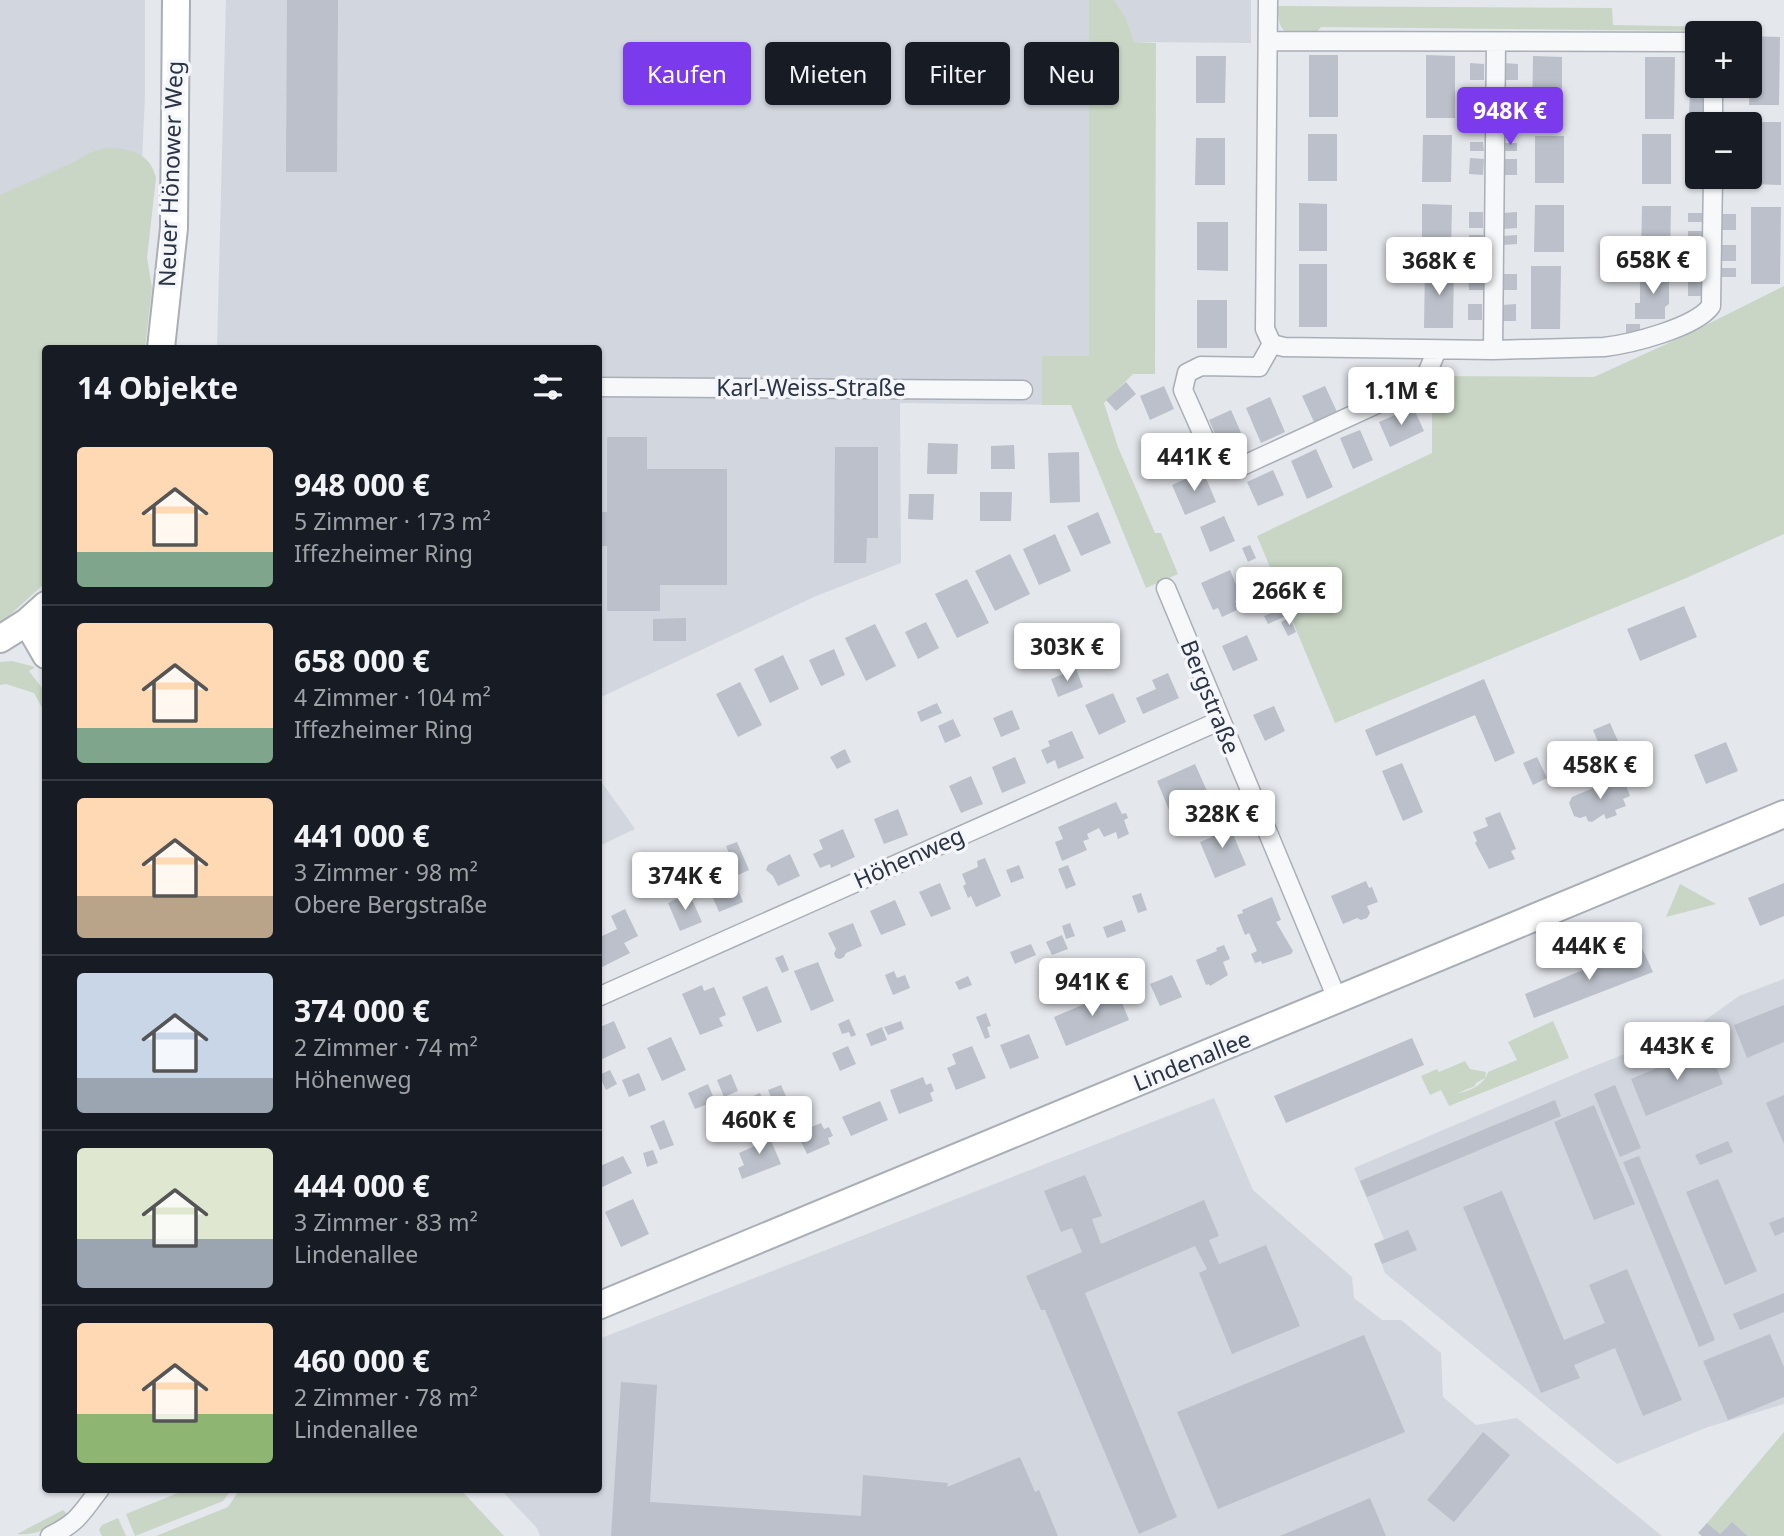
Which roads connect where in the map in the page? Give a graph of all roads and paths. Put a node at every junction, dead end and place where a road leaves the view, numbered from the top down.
1 (176, 0) edge
2 (1268, 0) edge
3 (1268, 41) junction
4 (1496, 42) junction
5 (1685, 42) edge
6 (1713, 189) edge
7 (1272, 344) junction
8 (161, 345) edge
9 (1437, 350) junction
10 (1493, 350) junction
11 (602, 387) edge
12 (1023, 390) dead end
13 (1166, 587) dead end
14 (36, 614) edge
15 (0, 639) edge
16 (42, 639) edge
17 (1219, 721) junction
18 (1784, 814) edge
19 (602, 995) edge
20 (1338, 1000) junction
21 (602, 1304) edge
22 (97, 1493) edge
23 (50, 1536) edge

1 - 8 street, Neuer Hönower Weg
2 - 3 street
3 - 4 street
3 - 7 street
4 - 5 street
4 - 10 street
6 - 10 street
7 - 9 street
7 - 9 street
9 - 10 street
11 - 12 street, Karl-Weiss-Straße
13 - 17 street, Bergstraße
14 - 15 street
14 - 16 street
17 - 19 street, Höhenweg
17 - 20 street, Bergstraße
18 - 20 street, Lindenallee
20 - 21 street, Lindenallee
22 - 23 street

